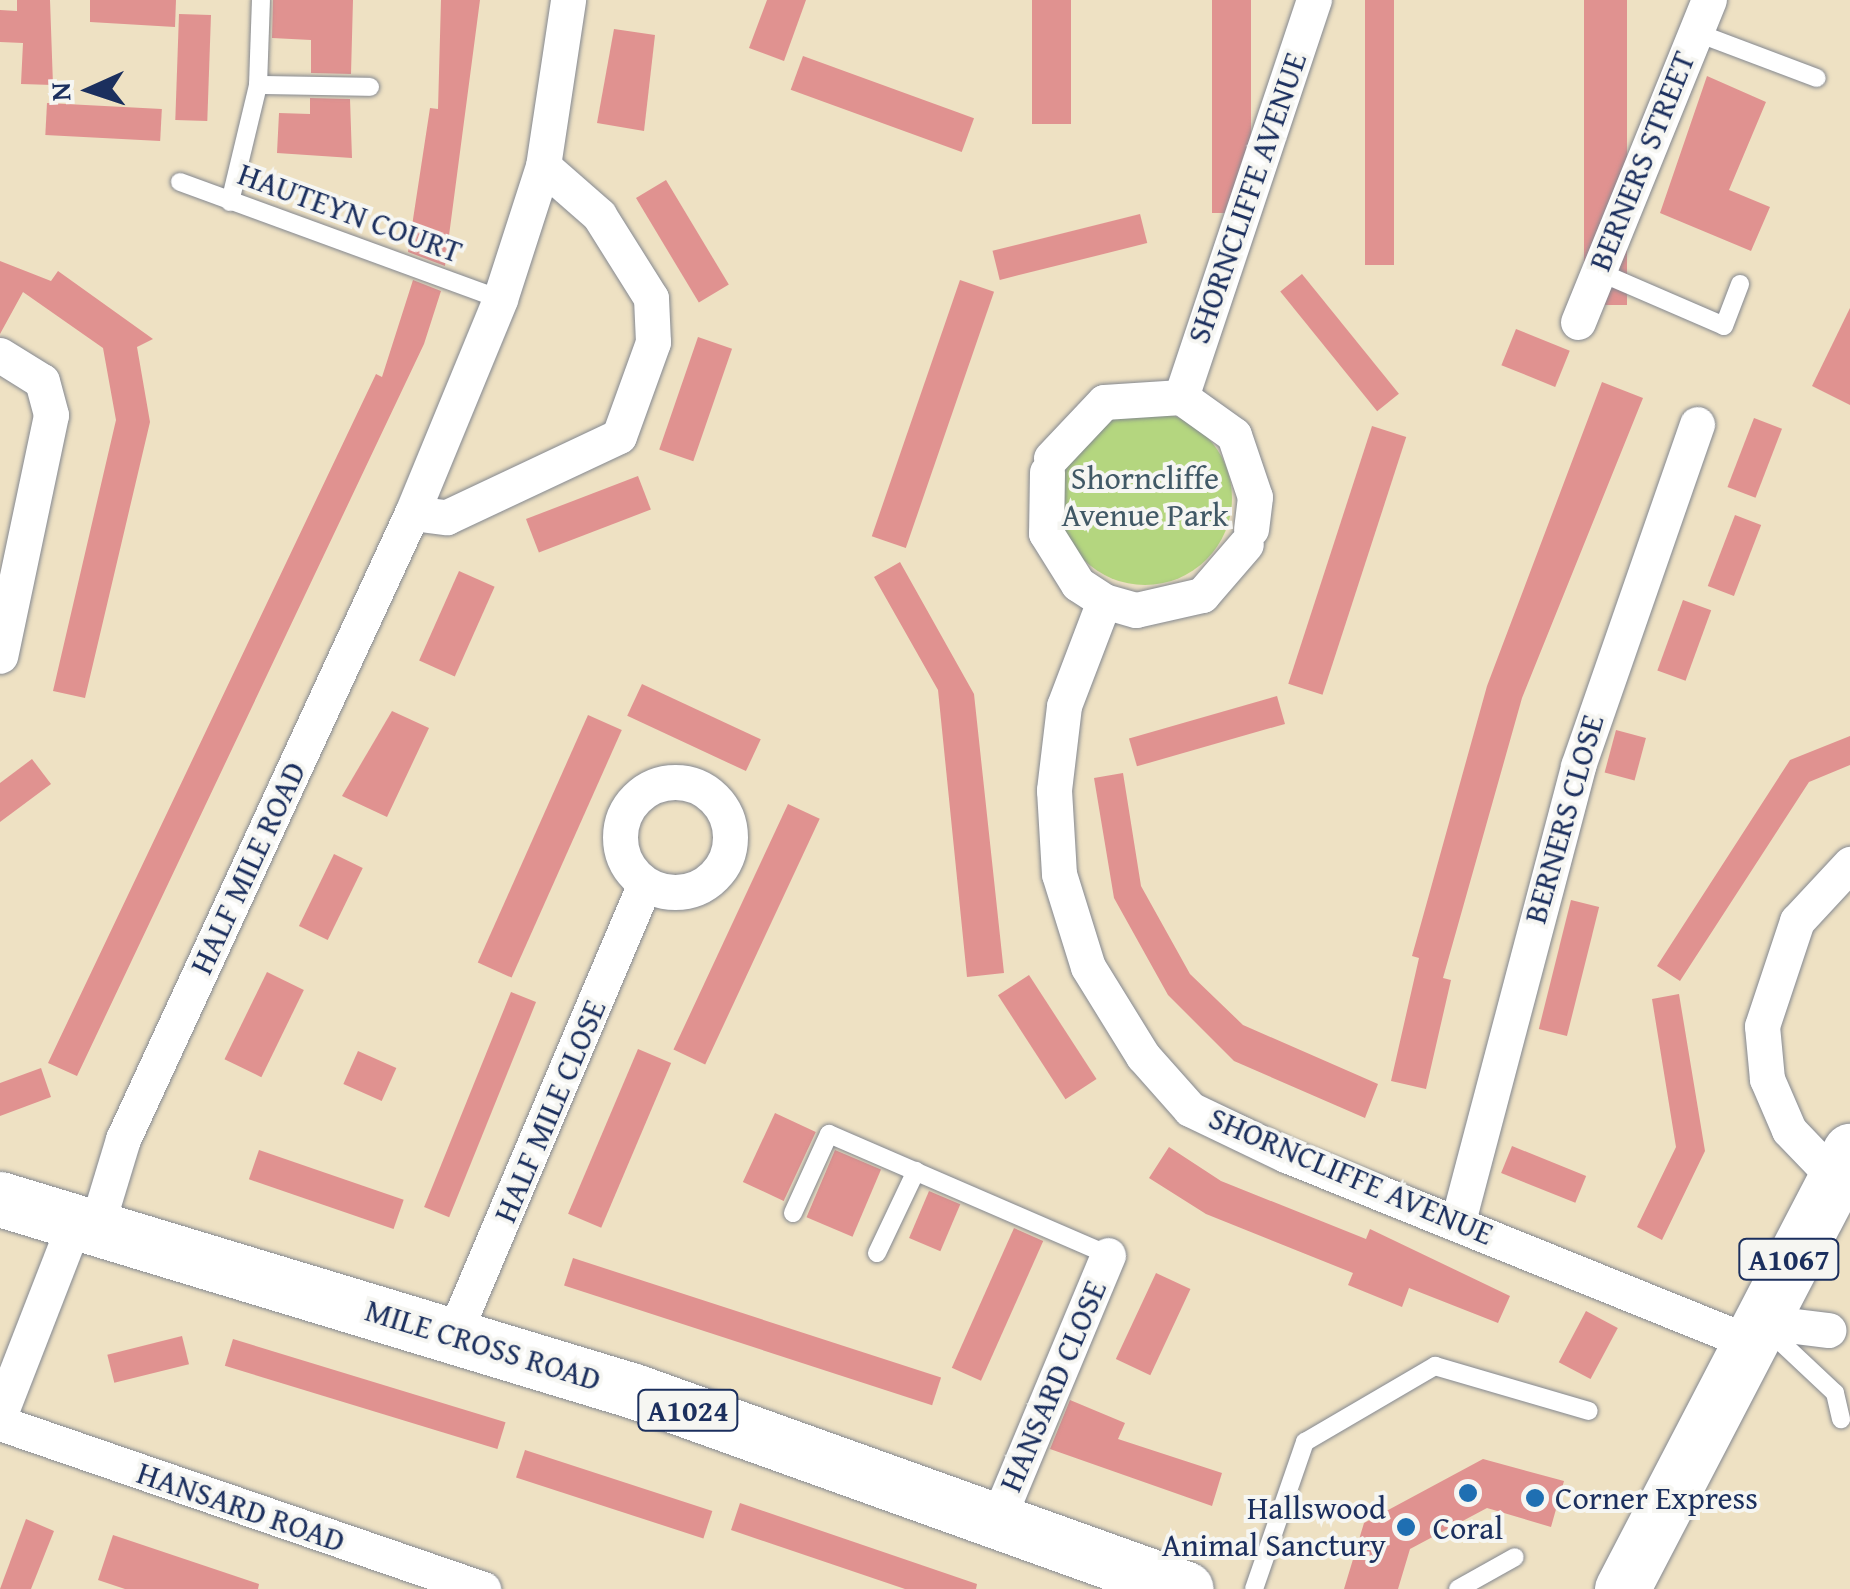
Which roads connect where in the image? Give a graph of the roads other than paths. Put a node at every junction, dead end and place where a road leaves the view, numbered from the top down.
1 (261, 0) edge
2 (568, 0) edge
3 (1314, 0) edge
4 (1702, 16) edge
5 (1816, 78) dead end
6 (258, 84) junction
7 (370, 88) dead end
8 (543, 166) junction
9 (180, 182) dead end
10 (230, 202) junction
11 (1597, 272) junction
12 (1740, 284) dead end
13 (500, 299) junction
14 (1578, 322) dead end
15 (0, 355) edge
16 (1181, 396) junction
17 (1697, 424) dead end
18 (412, 513) junction
19 (1104, 601) junction
20 (0, 656) edge
21 (1850, 864) edge
22 (646, 884) dead end
23 (1842, 1164) edge
24 (916, 1171) junction
25 (0, 1199) edge
26 (792, 1213) dead end
27 (1458, 1221) junction
28 (86, 1225) junction
29 (877, 1253) dead end
30 (1108, 1254) joint
31 (1828, 1330) dead end
32 (1750, 1331) junction
33 (452, 1338) junction
34 (1589, 1411) dead end
35 (0, 1414) edge
36 (1840, 1418) dead end
37 (0, 1423) edge
38 (998, 1518) junction
39 (1515, 1557) dead end
40 (1616, 1578) edge
41 (482, 1589) edge
42 (1186, 1589) edge
43 (1254, 1589) edge
44 (1458, 1589) edge

1 - 6 lane
2 - 8 street, HALF MILE ROAD
3 - 16 street, SHORNCLIFFE AVENUE
4 - 5 lane
4 - 11 street, BERNERS STREET
6 - 7 lane
6 - 10 lane
8 - 13 street, HALF MILE ROAD
8 - 18 street
9 - 10 lane, HAUTEYN COURT
10 - 13 lane, HAUTEYN COURT
11 - 12 lane
11 - 14 street, BERNERS STREET
13 - 18 street, HALF MILE ROAD
15 - 20 street
16 - 19 street
16 - 19 street
17 - 27 street, BERNERS CLOSE
18 - 28 street, HALF MILE ROAD
19 - 27 street, SHORNCLIFFE AVENUE
21 - 23 street
22 - 33 street, HALF MILE CLOSE
23 - 32 main road, A1067
24 - 26 lane
24 - 29 lane
24 - 30 lane
25 - 28 main road, MILE CROSS ROAD / A1024
27 - 32 street, SHORNCLIFFE AVENUE
28 - 33 main road, MILE CROSS ROAD / A1024
28 - 35 street, HALF MILE ROAD
30 - 38 street, HANSARD CLOSE
31 - 32 street, SHORNCLIFFE AVENUE
32 - 36 lane
32 - 40 main road, A1067
33 - 38 main road, MILE CROSS ROAD / A1024
34 - 43 lane
37 - 41 street, HANSARD ROAD
38 - 42 main road, MILE CROSS ROAD / A1024
39 - 44 lane

